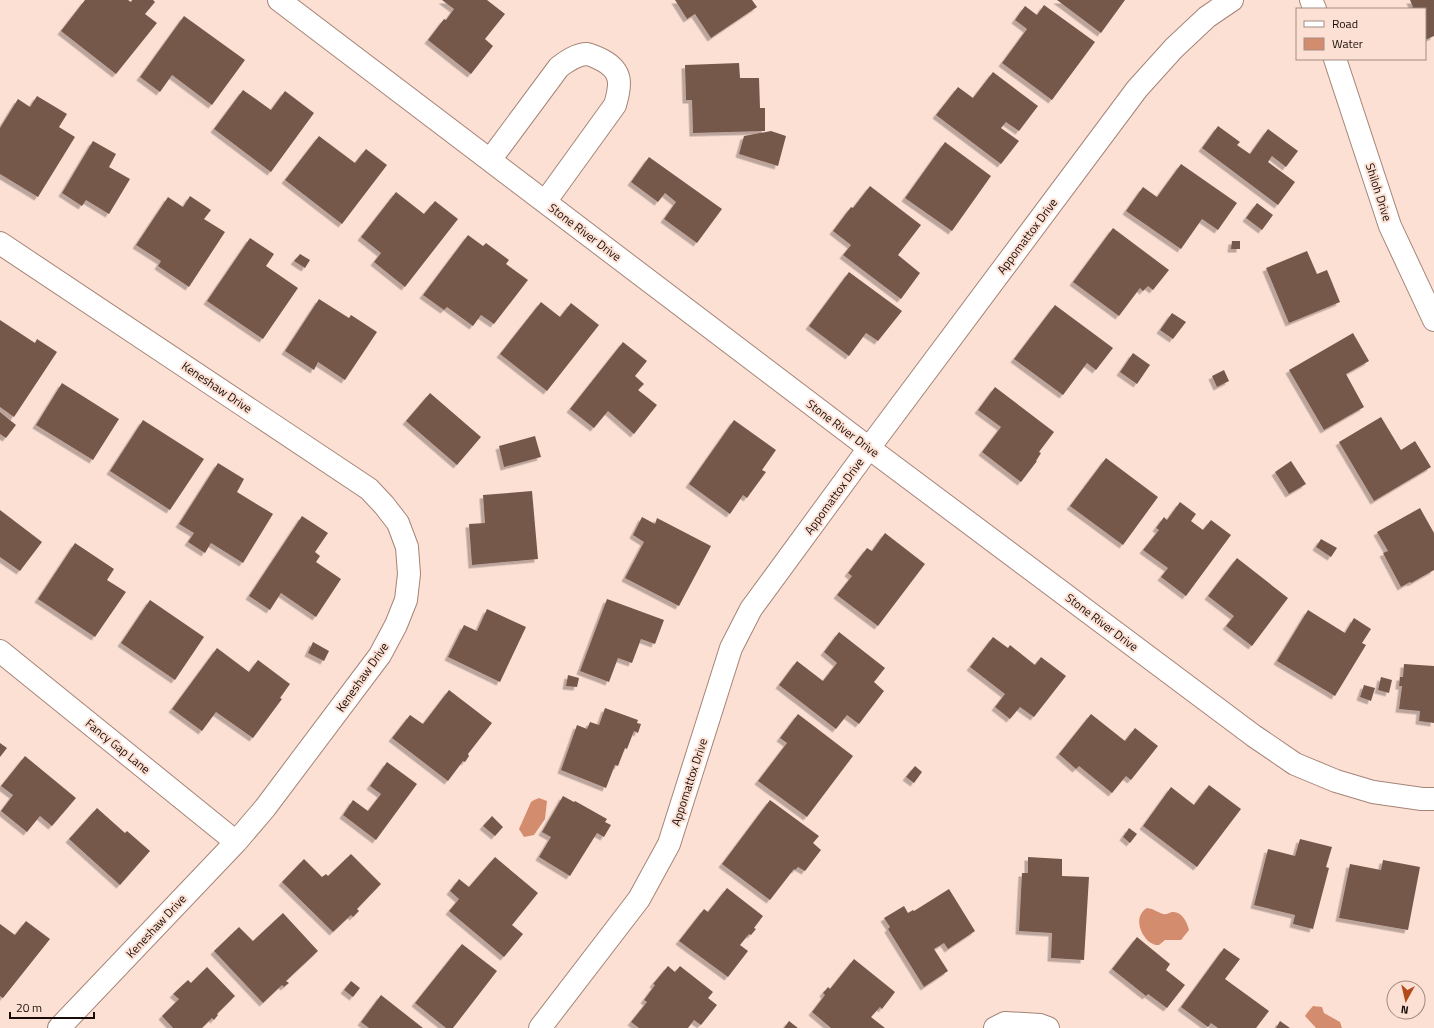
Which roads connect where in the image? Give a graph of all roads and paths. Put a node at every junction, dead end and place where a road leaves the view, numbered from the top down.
1 (279, 0) edge
2 (1232, 0) edge
3 (1334, 60) edge
4 (490, 160) junction
5 (545, 202) junction
6 (0, 243) edge
7 (1434, 320) edge
8 (869, 448) junction
9 (0, 651) edge
10 (1434, 799) edge
11 (236, 842) junction
12 (59, 1028) edge
13 (540, 1028) edge
14 (995, 1028) edge
15 (1048, 1028) edge

1 - 4 street, Stone River Drive
2 - 8 street, Appomattox Drive
3 - 7 street, Shiloh Drive
4 - 5 street, Stone River Drive
4 - 5 street
5 - 8 street, Stone River Drive
6 - 11 street, Keneshaw Drive
8 - 10 street, Stone River Drive
8 - 13 street, Appomattox Drive
9 - 11 street, Fancy Gap Lane
11 - 12 street, Keneshaw Drive
14 - 15 street

